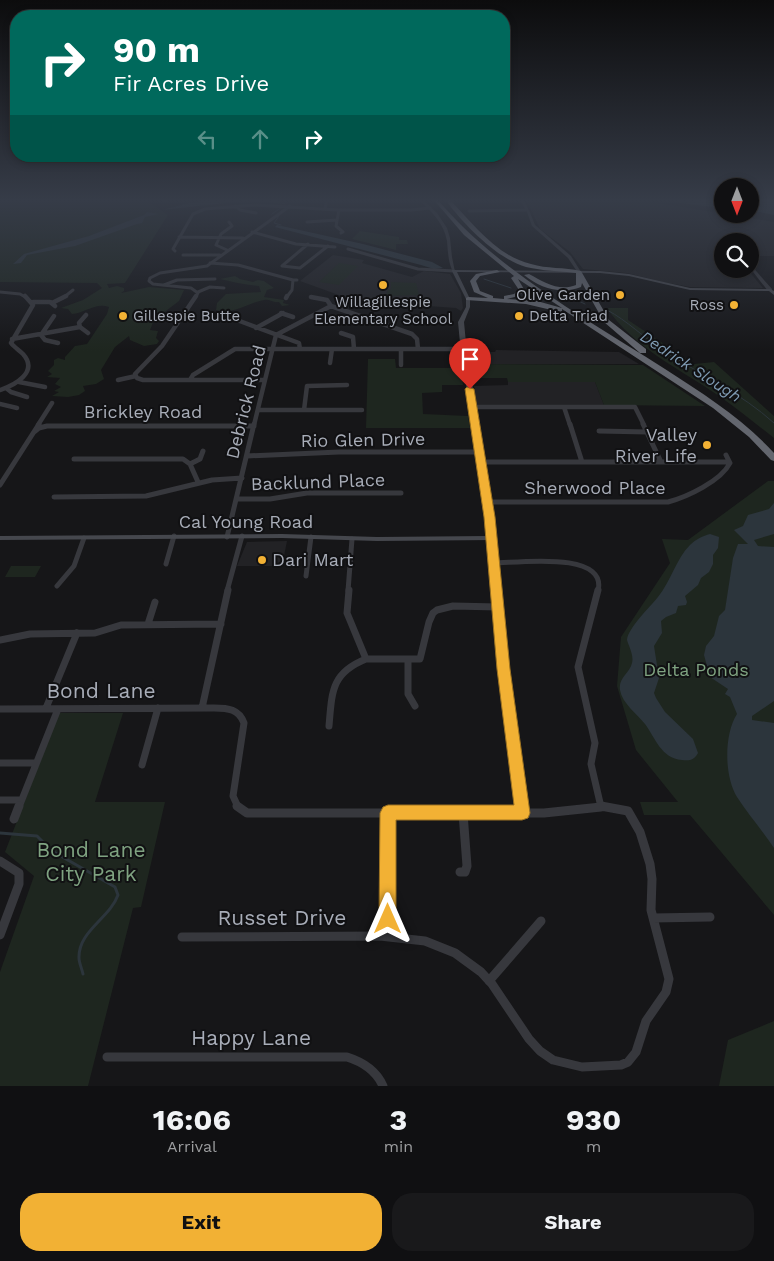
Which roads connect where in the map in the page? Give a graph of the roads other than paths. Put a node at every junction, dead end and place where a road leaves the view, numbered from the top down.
1 (227, 250) edge
2 (301, 250) edge
3 (324, 250) edge
4 (350, 250) edge
5 (448, 250) edge
6 (485, 250) edge
7 (487, 250) edge
8 (500, 250) edge
9 (562, 250) edge
10 (491, 254) junction
11 (183, 255) dead end
12 (218, 256) junction
13 (210, 263) junction
14 (420, 269) junction
15 (454, 271) junction
16 (496, 272) junction
17 (579, 272) junction
18 (412, 273) dead end
19 (759, 276) edge
20 (214, 279) dead end
21 (164, 285) junction
22 (224, 288) dead end
23 (73, 290) dead end
24 (0, 292) edge
25 (198, 292) junction
26 (772, 292) edge
27 (311, 297) dead end
28 (286, 298) dead end
29 (502, 298) junction
30 (468, 299) junction
31 (33, 302) junction
32 (331, 306) junction
33 (86, 315) dead end
34 (54, 316) dead end
35 (293, 317) dead end
36 (237, 320) dead end
37 (80, 327) junction
38 (256, 328) junction
39 (88, 333) dead end
40 (341, 333) dead end
41 (41, 335) junction
42 (276, 335) junction
43 (12, 339) junction
44 (617, 341) junction
45 (58, 343) dead end
46 (273, 349) junction
47 (300, 349) junction
48 (332, 349) junction
49 (354, 349) junction
50 (401, 349) junction
51 (418, 349) junction
52 (464, 349) junction
53 (330, 363) dead end
54 (402, 365) dead end
55 (675, 373) junction
56 (136, 376) junction
57 (118, 380) dead end
58 (190, 380) junction
59 (265, 380) junction
60 (20, 382) junction
61 (348, 386) dead end
62 (45, 387) dead end
63 (6, 388) junction
64 (0, 390) edge
65 (27, 397) dead end
66 (52, 403) dead end
67 (0, 404) edge
68 (473, 407) junction
69 (564, 407) junction
70 (17, 408) dead end
71 (258, 410) junction
72 (304, 410) junction
73 (362, 410) dead end
74 (254, 426) junction
75 (34, 432) junction
76 (599, 432) dead end
77 (648, 432) junction
78 (774, 450) edge
79 (203, 451) dead end
80 (480, 452) junction
81 (726, 455) dead end
82 (247, 456) junction
83 (774, 458) edge
84 (74, 459) dead end
85 (482, 462) junction
86 (582, 462) junction
87 (661, 462) junction
88 (713, 462) junction
89 (730, 462) junction
90 (190, 464) junction
91 (724, 472) junction
92 (242, 478) junction
93 (198, 482) junction
94 (0, 485) edge
95 (401, 493) dead end
96 (54, 497) dead end
97 (237, 499) junction
98 (487, 502) junction
99 (174, 536) junction
100 (227, 536) junction
101 (242, 536) junction
102 (311, 537) junction
103 (0, 538) edge
104 (84, 538) junction
105 (352, 538) junction
106 (492, 538) junction
107 (494, 562) junction
108 (166, 564) dead end
109 (306, 576) dead end
110 (57, 586) dead end
111 (155, 602) dead end
112 (498, 607) junction
113 (148, 624) junction
114 (221, 624) junction
115 (77, 634) junction
116 (0, 640) edge
117 (366, 659) junction
118 (408, 660) junction
119 (415, 706) dead end
120 (46, 708) junction
121 (158, 708) junction
122 (202, 708) junction
123 (0, 709) edge
124 (58, 709) junction
125 (329, 726) dead end
126 (0, 763) edge
127 (36, 763) junction
128 (142, 765) dead end
129 (0, 800) edge
130 (21, 800) junction
131 (601, 807) junction
132 (388, 813) junction
133 (463, 813) junction
134 (522, 813) junction
135 (14, 819) dead end
136 (0, 861) edge
137 (460, 872) dead end
138 (710, 917) dead end
139 (653, 918) junction
140 (542, 922) dead end
141 (0, 936) edge
142 (182, 937) dead end
143 (388, 937) junction
144 (489, 981) junction
145 (106, 1057) dead end
146 (383, 1086) edge

1 - 12 street
2 - 3 street
4 - 14 street
5 - 15 street
6 - 10 highway
7 - 10 highway
8 - 17 highway
9 - 17 street
10 - 17 highway
10 - 29 highway
10 - 44 highway
10 - 55 highway
11 - 12 street
12 - 13 street
13 - 21 street
13 - 28 street
14 - 15 street
14 - 18 street
15 - 16 main road
15 - 30 main road
16 - 17 main road
16 - 29 highway
17 - 26 main road
17 - 55 highway
19 - 26 street
20 - 21 street
21 - 25 street
22 - 25 street
23 - 31 street
24 - 31 street
25 - 56 street
27 - 32 street
29 - 30 highway
30 - 44 highway
30 - 52 main road
31 - 43 street
32 - 42 street, Debrick Road
32 - 51 street
33 - 37 street
34 - 41 street
35 - 38 street
36 - 38 street
37 - 39 street
37 - 41 street
38 - 42 street
40 - 49 street
41 - 43 street
41 - 45 street
42 - 46 street, Debrick Road
42 - 47 street
43 - 60 street
44 - 83 highway
46 - 47 street
46 - 58 street
46 - 59 street, Debrick Road
47 - 48 street
48 - 49 street
48 - 53 street
49 - 50 street
50 - 51 street
50 - 54 street
51 - 52 street
52 - 68 main road
55 - 78 highway
56 - 57 street
56 - 58 street
58 - 59 street
59 - 71 street, Debrick Road
60 - 62 street
60 - 63 street
61 - 72 street
63 - 64 street
63 - 65 street
66 - 75 street
67 - 70 street
68 - 69 street
68 - 80 main road
69 - 77 street
69 - 86 street
71 - 72 street
71 - 74 street, Debrick Road
72 - 73 street
74 - 75 street, Brickley Road
74 - 82 street, Debrick Road
75 - 94 street
76 - 77 street
77 - 87 street
79 - 90 street
80 - 82 street, Rio Glen Drive
80 - 85 main road
81 - 89 street
82 - 92 street, Debrick Road
84 - 90 street
85 - 86 street
85 - 98 main road
86 - 87 street
87 - 88 street
88 - 89 street
88 - 91 street
89 - 91 street, Sherwood Place
90 - 93 street
91 - 98 street, Sherwood Place
92 - 93 street
92 - 97 street, Debrick Road
93 - 96 street
95 - 97 street, Backlund Place
97 - 100 street, Debrick Road
98 - 106 main road
99 - 100 main road, Cal Young Road
99 - 104 main road, Cal Young Road
99 - 108 street
100 - 101 main road, Cal Young Road
101 - 102 main road, Cal Young Road
101 - 114 street
102 - 105 main road, Cal Young Road
102 - 109 street
103 - 104 main road, Cal Young Road
104 - 110 street
105 - 106 main road, Cal Young Road
105 - 117 street
106 - 107 street
107 - 112 street
107 - 131 street
111 - 113 street
112 - 118 street
112 - 134 street
113 - 114 street
113 - 115 street
114 - 122 street
115 - 116 street
115 - 120 street
117 - 118 street
117 - 125 street
118 - 119 street
120 - 123 street, Bond Lane
120 - 124 street, Bond Lane
121 - 122 street, Bond Lane
121 - 124 street, Bond Lane
121 - 128 street
122 - 132 street, Bond Lane
124 - 127 street
126 - 127 street
127 - 130 street
129 - 130 street
130 - 135 street
131 - 134 street, Russet Drive
131 - 139 street, Russet Drive
132 - 133 street, Russet Drive
132 - 143 street
133 - 134 street, Russet Drive
133 - 137 street
136 - 141 street
138 - 139 street
139 - 144 street, Russet Drive
140 - 144 street
142 - 143 street, Russet Drive
143 - 144 street, Russet Drive
145 - 146 street, Happy Lane

